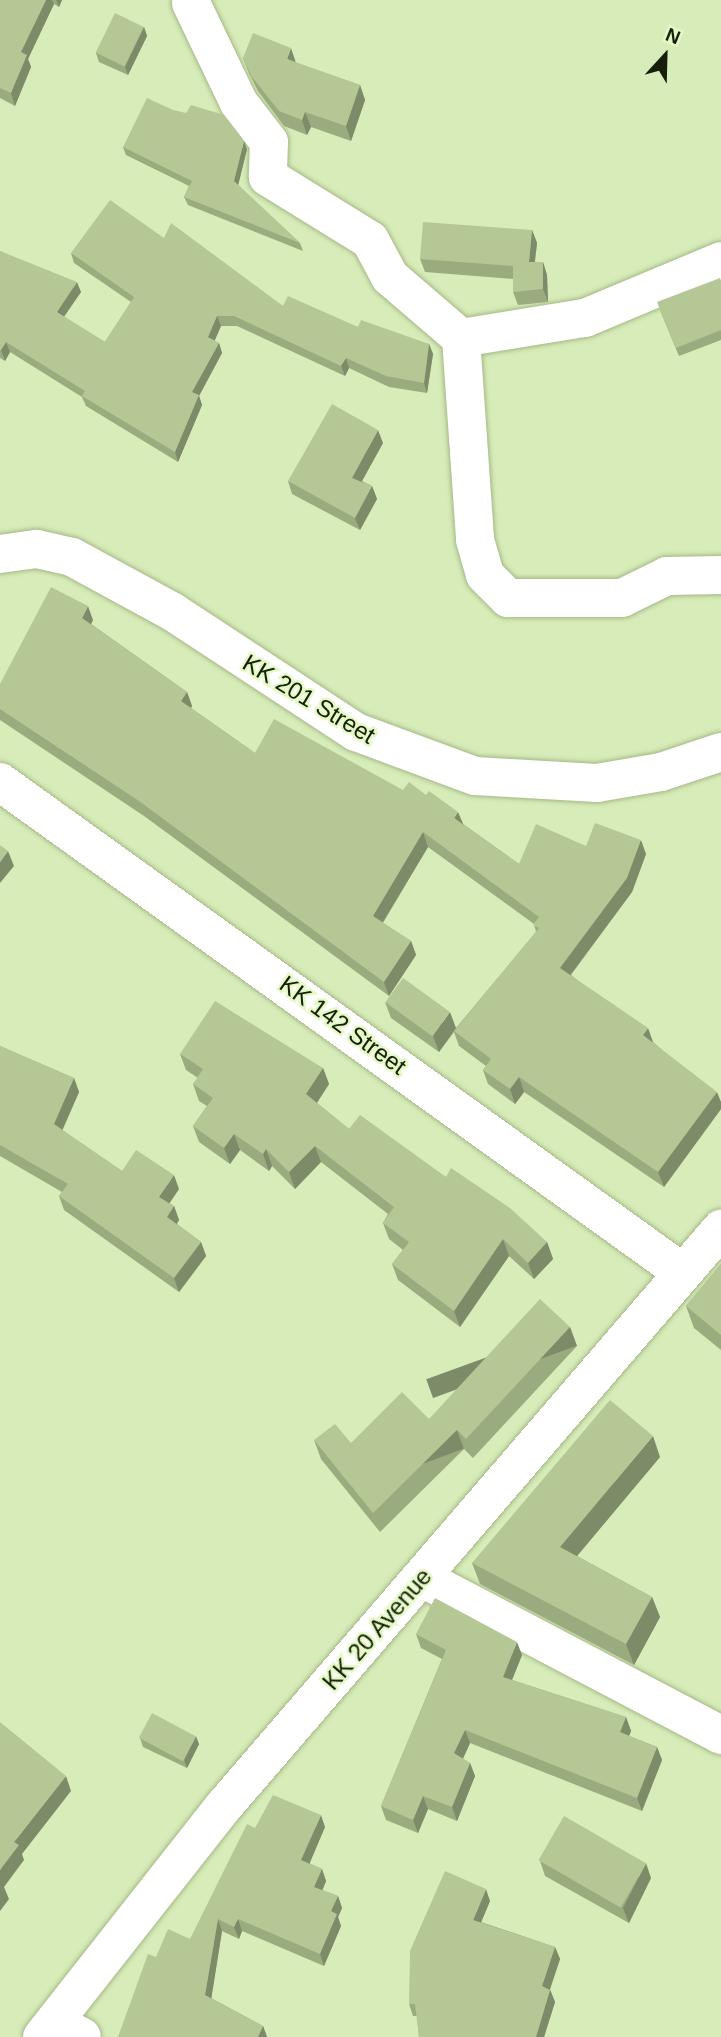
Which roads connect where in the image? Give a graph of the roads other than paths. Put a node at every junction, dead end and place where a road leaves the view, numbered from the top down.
1 (191, 4) dead end
2 (721, 261) edge
3 (461, 338) junction
4 (0, 554) edge
5 (721, 575) edge
6 (721, 752) edge
7 (0, 782) edge
8 (721, 1229) edge
9 (682, 1272) junction
10 (422, 1578) junction
11 (721, 1735) edge
12 (60, 2032) edge

1 - 3 main road
2 - 3 main road
3 - 5 main road
4 - 6 main road, KK 201 Street
7 - 9 main road, KK 142 Street
8 - 9 main road, KK 20 Avenue
9 - 10 main road, KK 20 Avenue
10 - 11 main road
10 - 12 main road, KK 20 Avenue

